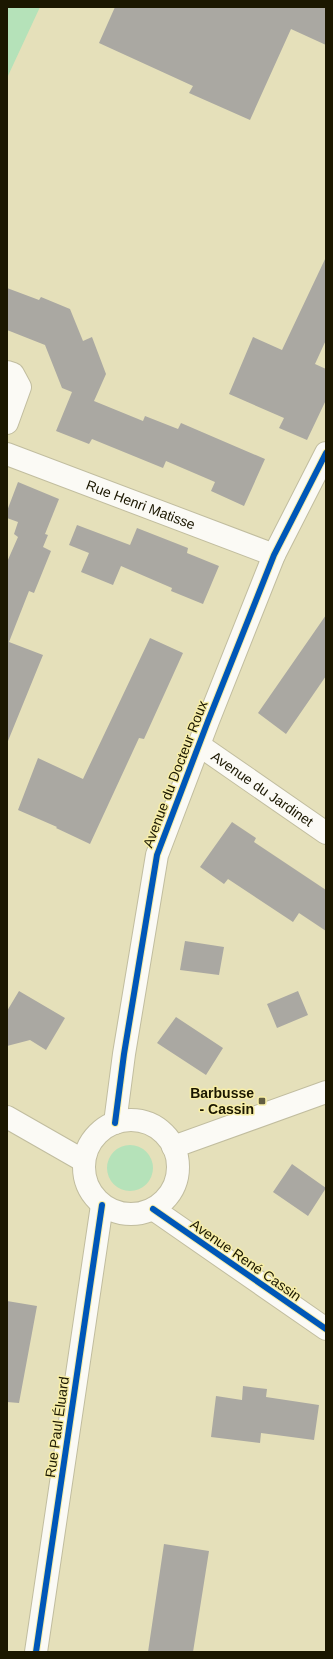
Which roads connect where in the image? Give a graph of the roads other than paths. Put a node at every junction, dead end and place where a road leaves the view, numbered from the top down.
1 (7, 372) edge
2 (7, 423) edge
3 (326, 453) edge
4 (7, 454) edge
5 (274, 555) junction
6 (199, 745) junction
7 (326, 832) edge
8 (326, 1092) edge
9 (7, 1117) edge
10 (115, 1123) junction
11 (173, 1146) junction
12 (84, 1161) junction
13 (102, 1204) junction
14 (153, 1209) junction
15 (326, 1329) edge
16 (36, 1652) edge

1 - 2 street
3 - 5 street, Avenue du Docteur Roux
4 - 5 street, Rue Henri Matisse
5 - 6 street, Avenue du Docteur Roux
6 - 7 street, Avenue du Jardinet
6 - 10 street, Avenue du Docteur Roux
8 - 11 street
9 - 12 street
10 - 11 street
10 - 12 street
11 - 14 street
12 - 13 street
13 - 14 street
13 - 16 street, Rue Paul Éluard
14 - 15 street, Avenue René Cassin

